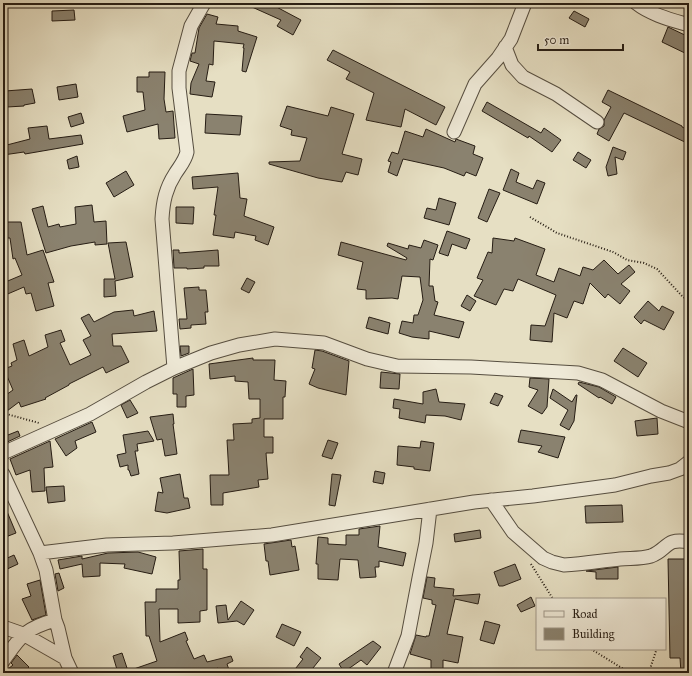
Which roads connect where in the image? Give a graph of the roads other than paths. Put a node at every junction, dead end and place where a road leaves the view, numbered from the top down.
1 (204, 3) edge
2 (525, 3) edge
3 (636, 3) edge
4 (689, 25) edge
5 (505, 47) junction
6 (597, 122) dead end
7 (454, 132) dead end
8 (174, 368) junction
9 (689, 422) edge
10 (3, 453) edge
11 (689, 462) edge
12 (3, 474) edge
13 (490, 500) junction
14 (430, 509) junction
15 (689, 542) edge
16 (40, 553) junction
17 (55, 620) junction
18 (3, 628) edge
19 (23, 634) junction
20 (3, 661) edge
21 (69, 668) edge
22 (394, 673) edge

1 - 8 street
2 - 5 street
3 - 4 street
5 - 6 street
5 - 7 street
8 - 9 street
8 - 10 street
11 - 13 street
12 - 16 street
13 - 14 street
13 - 15 street
14 - 16 street
14 - 22 street
16 - 17 street
17 - 19 street
17 - 21 street
18 - 19 street
19 - 20 street
19 - 21 street

